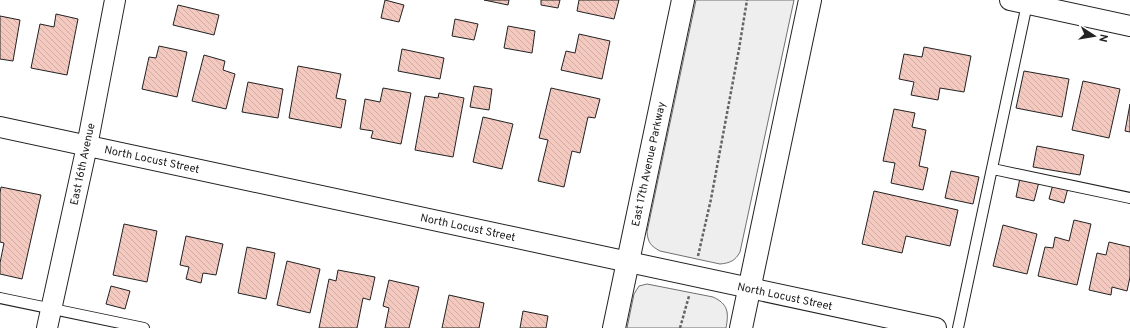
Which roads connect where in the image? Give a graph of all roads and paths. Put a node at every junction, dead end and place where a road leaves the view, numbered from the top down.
1 (115, 0) edge
2 (683, 0) edge
3 (747, 0) edge
4 (810, 0) edge
5 (1019, 2) edge
6 (1130, 26) edge
7 (0, 128) edge
8 (86, 146) junction
9 (993, 169) junction
10 (1130, 198) edge
11 (628, 262) junction
12 (695, 277) junction
13 (750, 288) junction
14 (0, 298) edge
15 (51, 308) junction
16 (47, 328) edge
17 (144, 328) edge
18 (614, 328) edge
19 (680, 328) edge
20 (741, 328) edge
21 (936, 328) edge
22 (958, 328) edge

1 - 8 street, East 16th Avenue
2 - 11 main road, East 17th Avenue Parkway
3 - 12 path
4 - 13 main road
5 - 6 street
5 - 9 lane
7 - 8 street, North Locust Street
8 - 11 street, North Locust Street
8 - 15 street, East 16th Avenue
9 - 10 lane
9 - 22 lane
11 - 12 street, North Locust Street
11 - 18 main road, East 17th Avenue Parkway
12 - 13 street, North Locust Street
12 - 19 path
13 - 20 main road
13 - 21 street, North Locust Street
14 - 15 lane
15 - 16 street, East 16th Avenue
15 - 17 lane

